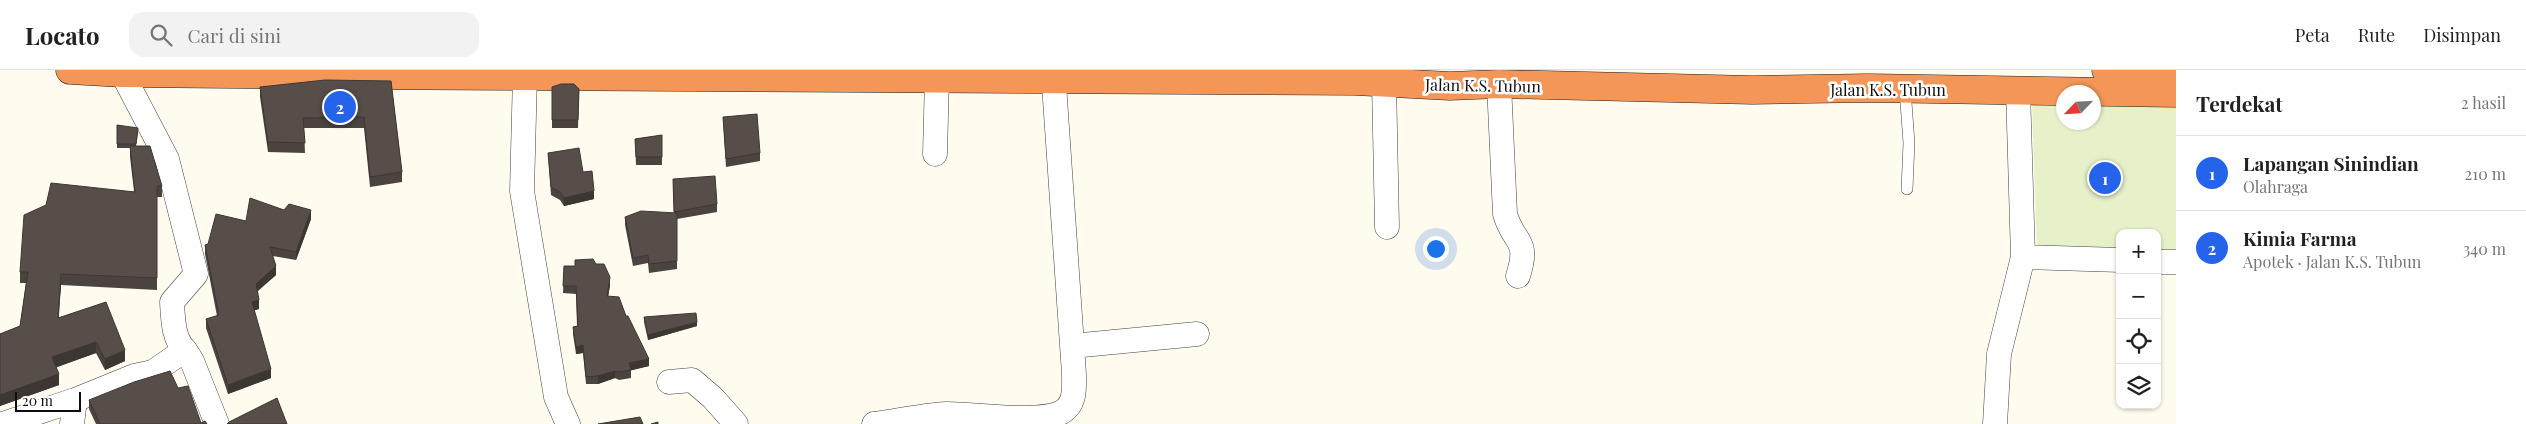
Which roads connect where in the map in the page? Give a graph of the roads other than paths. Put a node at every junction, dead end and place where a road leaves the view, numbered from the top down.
1 (70, 70) edge
2 (2106, 70) edge
3 (2176, 71) edge
4 (122, 73) junction
5 (643, 73) edge
6 (1053, 74) edge
7 (525, 75) junction
8 (937, 78) junction
9 (1449, 78) edge
10 (1384, 82) junction
11 (1504, 85) junction
12 (1905, 89) junction
13 (2018, 90) junction
14 (2176, 93) edge
15 (935, 154) dead end
16 (1907, 189) dead end
17 (1387, 227) dead end
18 (2023, 257) junction
19 (2116, 260) edge
20 (2161, 262) edge
21 (2176, 262) edge
22 (1518, 276) dead end
23 (1197, 334) dead end
24 (1072, 346) junction
25 (185, 350) junction
26 (669, 382) dead end
27 (75, 400) junction
28 (947, 419) edge
29 (3, 424) edge
30 (72, 424) edge
31 (217, 424) edge
32 (568, 424) edge
33 (736, 424) edge
34 (874, 424) edge
35 (1994, 424) edge

1 - 4 highway, Jalan K.S. Tubun
2 - 3 highway
4 - 7 highway, Jalan K.S. Tubun
4 - 25 street
5 - 7 highway, Jalan K.S. Tubun
5 - 8 highway, Jalan K.S. Tubun
6 - 8 highway, Jalan K.S. Tubun
6 - 10 highway, Jalan K.S. Tubun
6 - 24 street
7 - 32 street
8 - 15 street
9 - 10 highway, Jalan K.S. Tubun
9 - 11 highway, Jalan K.S. Tubun
10 - 17 street
11 - 12 highway, Jalan K.S. Tubun
11 - 22 street
12 - 13 highway, Jalan K.S. Tubun
12 - 16 lane
13 - 14 highway, Jalan K.S. Tubun
13 - 18 street
18 - 19 street
18 - 35 street
20 - 21 street
23 - 24 street
24 - 28 street
25 - 27 street
25 - 31 street
26 - 33 street
27 - 29 street
27 - 30 street
28 - 34 street

